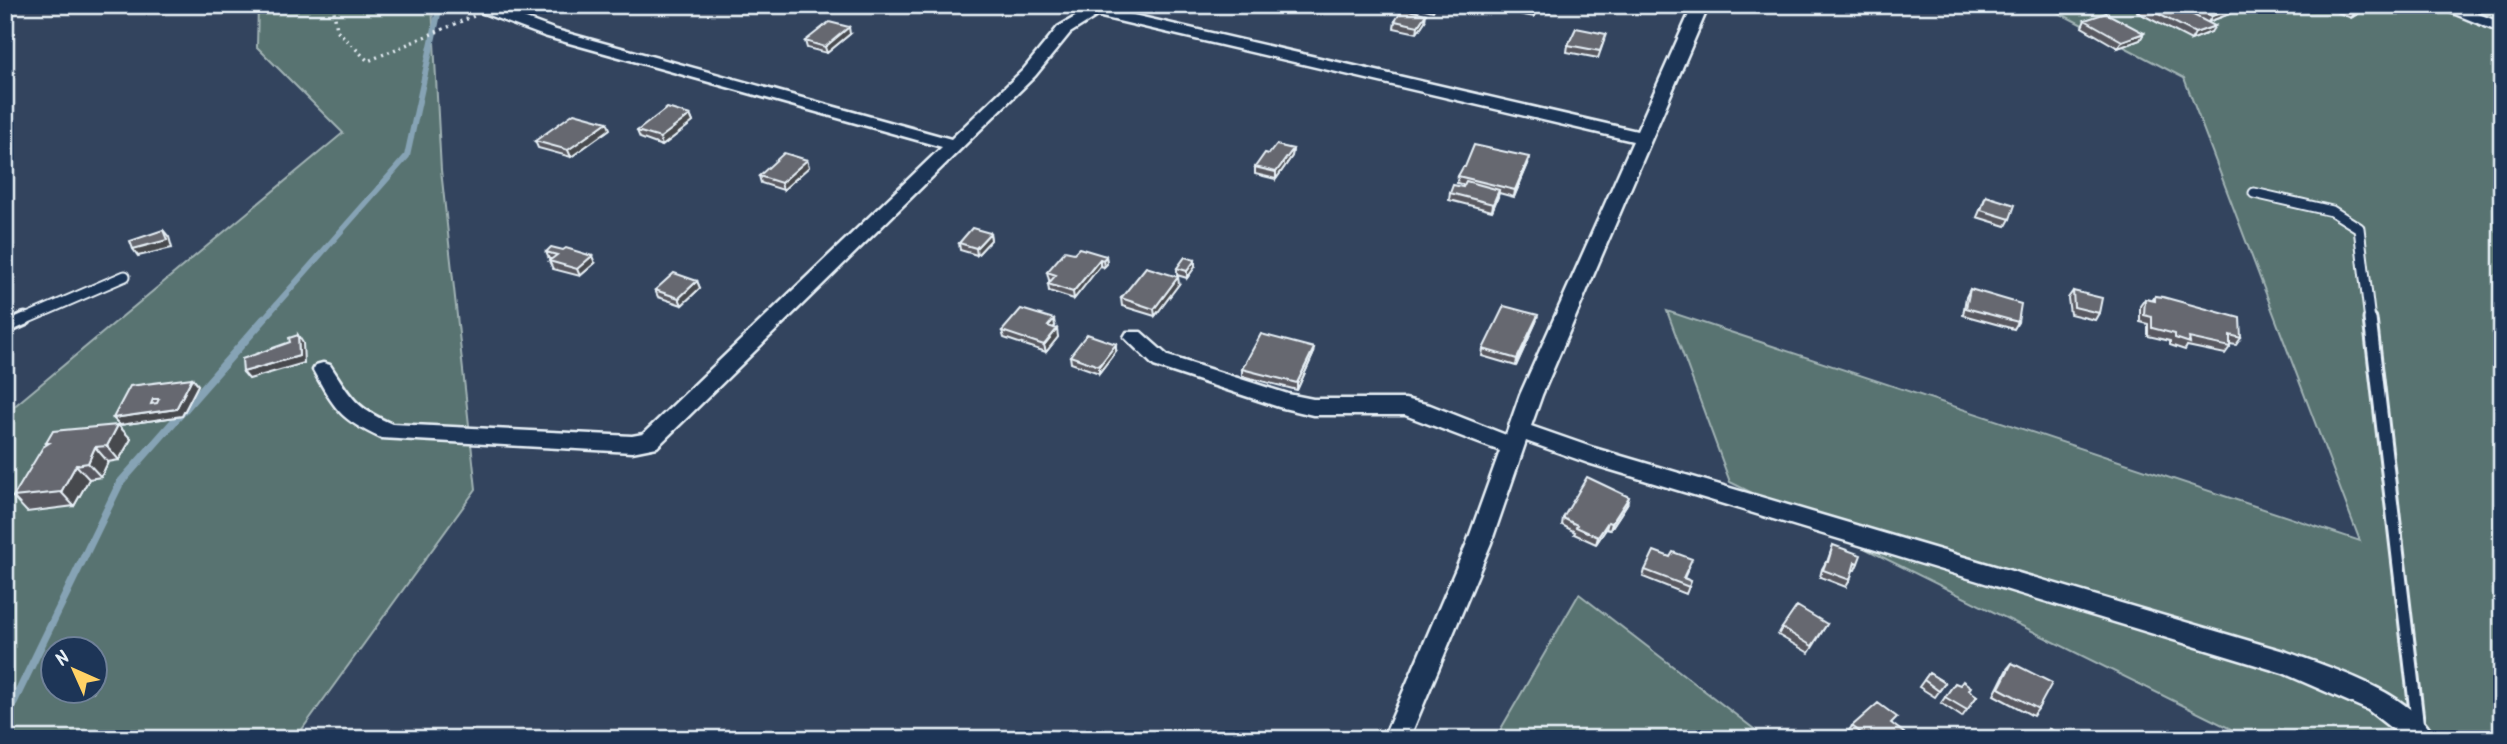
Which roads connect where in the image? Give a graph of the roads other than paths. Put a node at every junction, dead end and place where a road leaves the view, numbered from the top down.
1 (1701, 5) edge
2 (2440, 5) edge
3 (492, 8) edge
4 (1097, 8) edge
5 (2502, 28) edge
6 (1643, 138) junction
7 (953, 145) junction
8 (2254, 193) dead end
9 (125, 276) dead end
10 (5, 328) edge
11 (1134, 337) dead end
12 (323, 370) dead end
13 (1517, 438) junction
14 (2421, 736) edge
15 (1396, 739) edge

1 - 6 street
2 - 5 street
3 - 7 street
4 - 6 street
4 - 7 street
6 - 13 street
7 - 12 street
8 - 14 lane
9 - 10 lane
11 - 13 street
13 - 14 street
13 - 15 street

